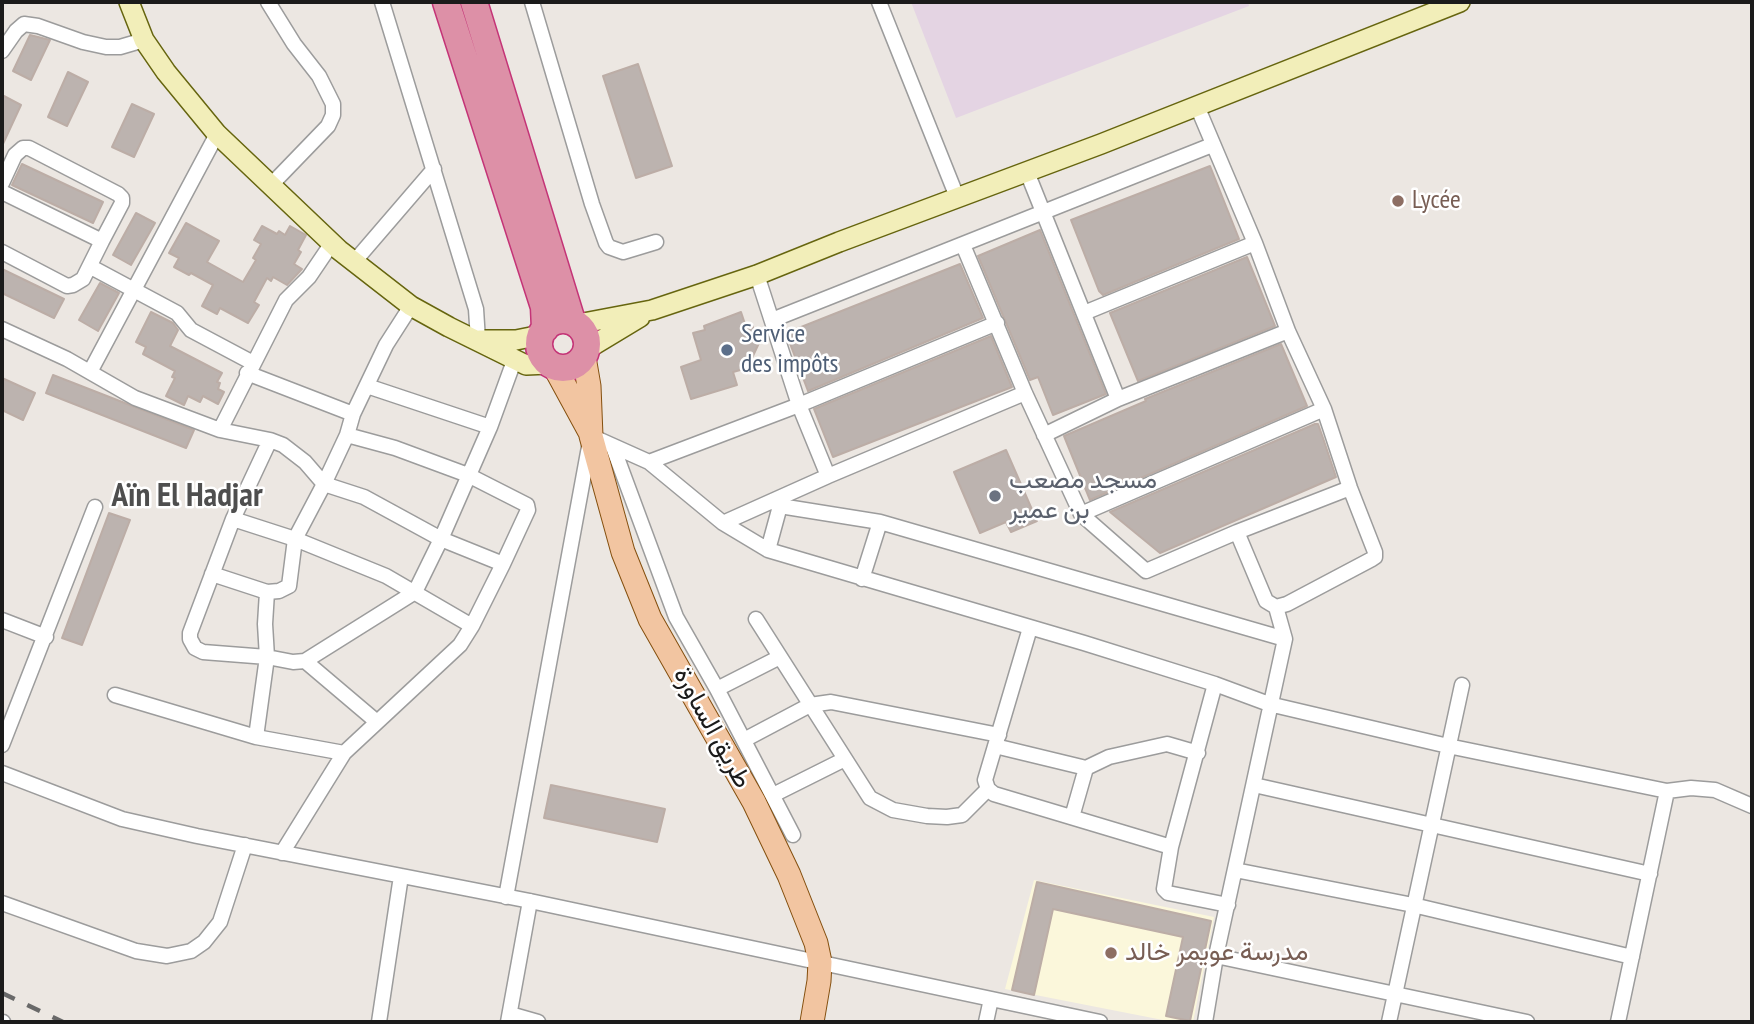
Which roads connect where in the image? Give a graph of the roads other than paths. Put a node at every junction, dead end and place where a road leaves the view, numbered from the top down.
1 (129, 2) edge
2 (268, 2) edge
3 (382, 2) edge
4 (446, 2) edge
5 (474, 2) edge
6 (531, 2) edge
7 (879, 2) edge
8 (1460, 2) edge
9 (144, 40) junction
10 (3, 47) edge
11 (1196, 106) junction
12 (217, 134) junction
13 (1212, 145) junction
14 (434, 169) junction
15 (1027, 172) junction
16 (2, 183) edge
17 (271, 185) junction
18 (2, 192) edge
19 (957, 197) junction
20 (1043, 212) junction
21 (102, 240) junction
22 (656, 242) dead end
23 (332, 243) junction
24 (1255, 243) junction
25 (963, 245) junction
26 (2, 251) edge
27 (354, 262) junction
28 (91, 267) junction
29 (757, 275) junction
30 (133, 289) junction
31 (411, 306) junction
32 (652, 310) junction
33 (1084, 313) junction
34 (772, 320) junction
35 (575, 323) junction
36 (997, 323) junction
37 (2, 329) edge
38 (1287, 331) junction
39 (543, 332) junction
40 (478, 340) junction
41 (586, 353) junction
42 (514, 360) junction
43 (552, 365) junction
44 (250, 368) junction
45 (90, 372) junction
46 (367, 386) junction
47 (1025, 393) junction
48 (1118, 399) junction
49 (799, 405) junction
50 (1324, 409) junction
51 (353, 414) junction
52 (490, 427) junction
53 (220, 430) junction
54 (347, 435) junction
55 (1044, 435) junction
56 (591, 436) junction
57 (270, 440) junction
58 (613, 447) junction
59 (649, 462) junction
60 (468, 475) junction
61 (828, 476) junction
62 (324, 484) junction
63 (1350, 488) junction
64 (776, 503) junction
65 (95, 507) dead end
66 (1081, 514) junction
67 (233, 519) junction
68 (880, 522) junction
69 (723, 523) junction
70 (1237, 532) junction
71 (441, 538) junction
72 (295, 539) junction
73 (768, 550) junction
74 (503, 564) junction
75 (212, 574) junction
76 (862, 579) junction
77 (267, 592) junction
78 (415, 592) junction
79 (1276, 607) junction
80 (756, 619) dead end
81 (2, 620) edge
82 (472, 626) junction
83 (1030, 628) junction
84 (46, 638) junction
85 (1285, 639) junction
86 (268, 657) junction
87 (780, 657) junction
88 (305, 661) junction
89 (1215, 684) junction
90 (1462, 685) dead end
91 (717, 689) junction
92 (115, 695) dead end
93 (1269, 704) junction
94 (810, 705) junction
95 (377, 722) junction
96 (256, 737) junction
97 (744, 740) junction
98 (997, 740) junction
99 (2, 745) edge
100 (1448, 746) junction
101 (344, 753) junction
102 (1198, 753) junction
103 (845, 759) junction
104 (1086, 768) junction
105 (2, 773) edge
106 (1254, 785) junction
107 (988, 789) junction
108 (1667, 791) junction
109 (773, 795) junction
110 (1752, 806) edge
111 (1072, 817) junction
112 (1431, 825) junction
113 (793, 835) dead end
114 (245, 845) junction
115 (1171, 847) junction
116 (282, 853) junction
117 (1235, 870) junction
118 (1650, 874) junction
119 (401, 876) junction
120 (506, 897) junction
121 (530, 901) junction
122 (2, 904) edge
123 (1227, 905) junction
124 (1413, 905) junction
125 (1216, 956) junction
126 (1632, 957) junction
127 (820, 962) junction
128 (1394, 994) junction
129 (991, 999) junction
130 (1040, 1016) edge
131 (509, 1018) edge
132 (379, 1022) edge
133 (538, 1022) edge
134 (812, 1022) edge
135 (986, 1022) edge
136 (1100, 1022) edge
137 (1205, 1022) edge
138 (1389, 1022) edge
139 (1527, 1022) edge
140 (1618, 1022) edge

1 - 9 main road
2 - 17 street
3 - 14 street
4 - 39 highway
5 - 35 highway
6 - 22 street
7 - 19 street
8 - 11 main road
9 - 10 street
9 - 12 main road
11 - 13 street
11 - 15 main road
12 - 17 main road
12 - 30 street
13 - 20 street
13 - 24 street
14 - 27 street
14 - 40 street
15 - 19 main road
15 - 20 street
16 - 21 street
17 - 23 main road
18 - 21 street
19 - 29 main road
20 - 25 street
20 - 33 street
21 - 28 street
23 - 27 main road
23 - 44 street
24 - 33 street
24 - 38 street
25 - 34 street
25 - 36 street
26 - 28 street
27 - 31 main road
28 - 30 street
29 - 32 main road
29 - 34 street
30 - 44 street
30 - 45 street
31 - 40 main road
31 - 46 street
32 - 35 main road
32 - 41 main road
33 - 48 street
34 - 49 street
35 - 39 highway
35 - 41 highway
36 - 47 street
36 - 49 street
37 - 45 street
38 - 48 street
38 - 50 street
39 - 40 main road
39 - 43 highway
40 - 42 main road
41 - 43 highway
41 - 56 main road
42 - 43 main road
42 - 52 street
43 - 56 main road
44 - 51 street
44 - 53 street
45 - 53 street
46 - 51 street
46 - 52 street
47 - 55 street
47 - 61 street
48 - 55 street
49 - 59 street
49 - 61 street
50 - 63 street
50 - 66 street
51 - 54 street
52 - 60 street
53 - 57 street
54 - 60 street
54 - 62 street
55 - 66 street
56 - 58 street
56 - 120 street
56 - 127 main road, طريق الساورة
57 - 62 street
57 - 67 street
58 - 59 street
58 - 91 street
59 - 69 street
60 - 71 street
60 - 74 street
61 - 64 street
62 - 71 street
62 - 72 street
63 - 70 street
63 - 79 street
64 - 68 street
64 - 69 street
64 - 73 street
65 - 84 street
66 - 70 street
67 - 72 street
67 - 75 street
68 - 76 street
68 - 85 street
69 - 73 street
70 - 79 street
71 - 74 street
71 - 78 street
72 - 77 street
72 - 78 street
73 - 76 street
74 - 82 street
75 - 77 street
75 - 86 street
76 - 83 street
77 - 86 street
78 - 82 street
78 - 88 street
79 - 85 street
80 - 87 street
81 - 84 street
82 - 95 street
83 - 89 street
83 - 98 street
84 - 99 street
85 - 93 street
86 - 88 street
86 - 96 street
87 - 91 street
87 - 94 street
88 - 95 street
89 - 93 street
89 - 102 street
90 - 100 street
91 - 97 street
92 - 96 street
93 - 100 street
93 - 106 street
94 - 97 street
94 - 98 street
94 - 103 street
95 - 101 street
96 - 101 street
97 - 109 street
98 - 104 street
98 - 107 street
100 - 108 street
100 - 112 street
101 - 116 street
102 - 104 street
102 - 115 street
103 - 107 street
103 - 109 street
104 - 111 street
105 - 114 street
106 - 112 street
106 - 117 street
107 - 111 street
108 - 110 street
108 - 118 street
109 - 113 street
111 - 115 street
112 - 118 street
112 - 124 street
114 - 116 street
114 - 122 street
115 - 123 street
116 - 119 street
117 - 123 street
117 - 124 street
118 - 126 street
119 - 120 street
119 - 132 street
120 - 121 street
121 - 127 street
121 - 131 street
123 - 125 street
124 - 126 street
124 - 128 street
125 - 128 street
125 - 137 street
126 - 140 street
127 - 129 street
127 - 134 main road, طريق الساورة
128 - 138 street
128 - 139 street
129 - 130 street
129 - 135 street
130 - 136 street
131 - 133 street

